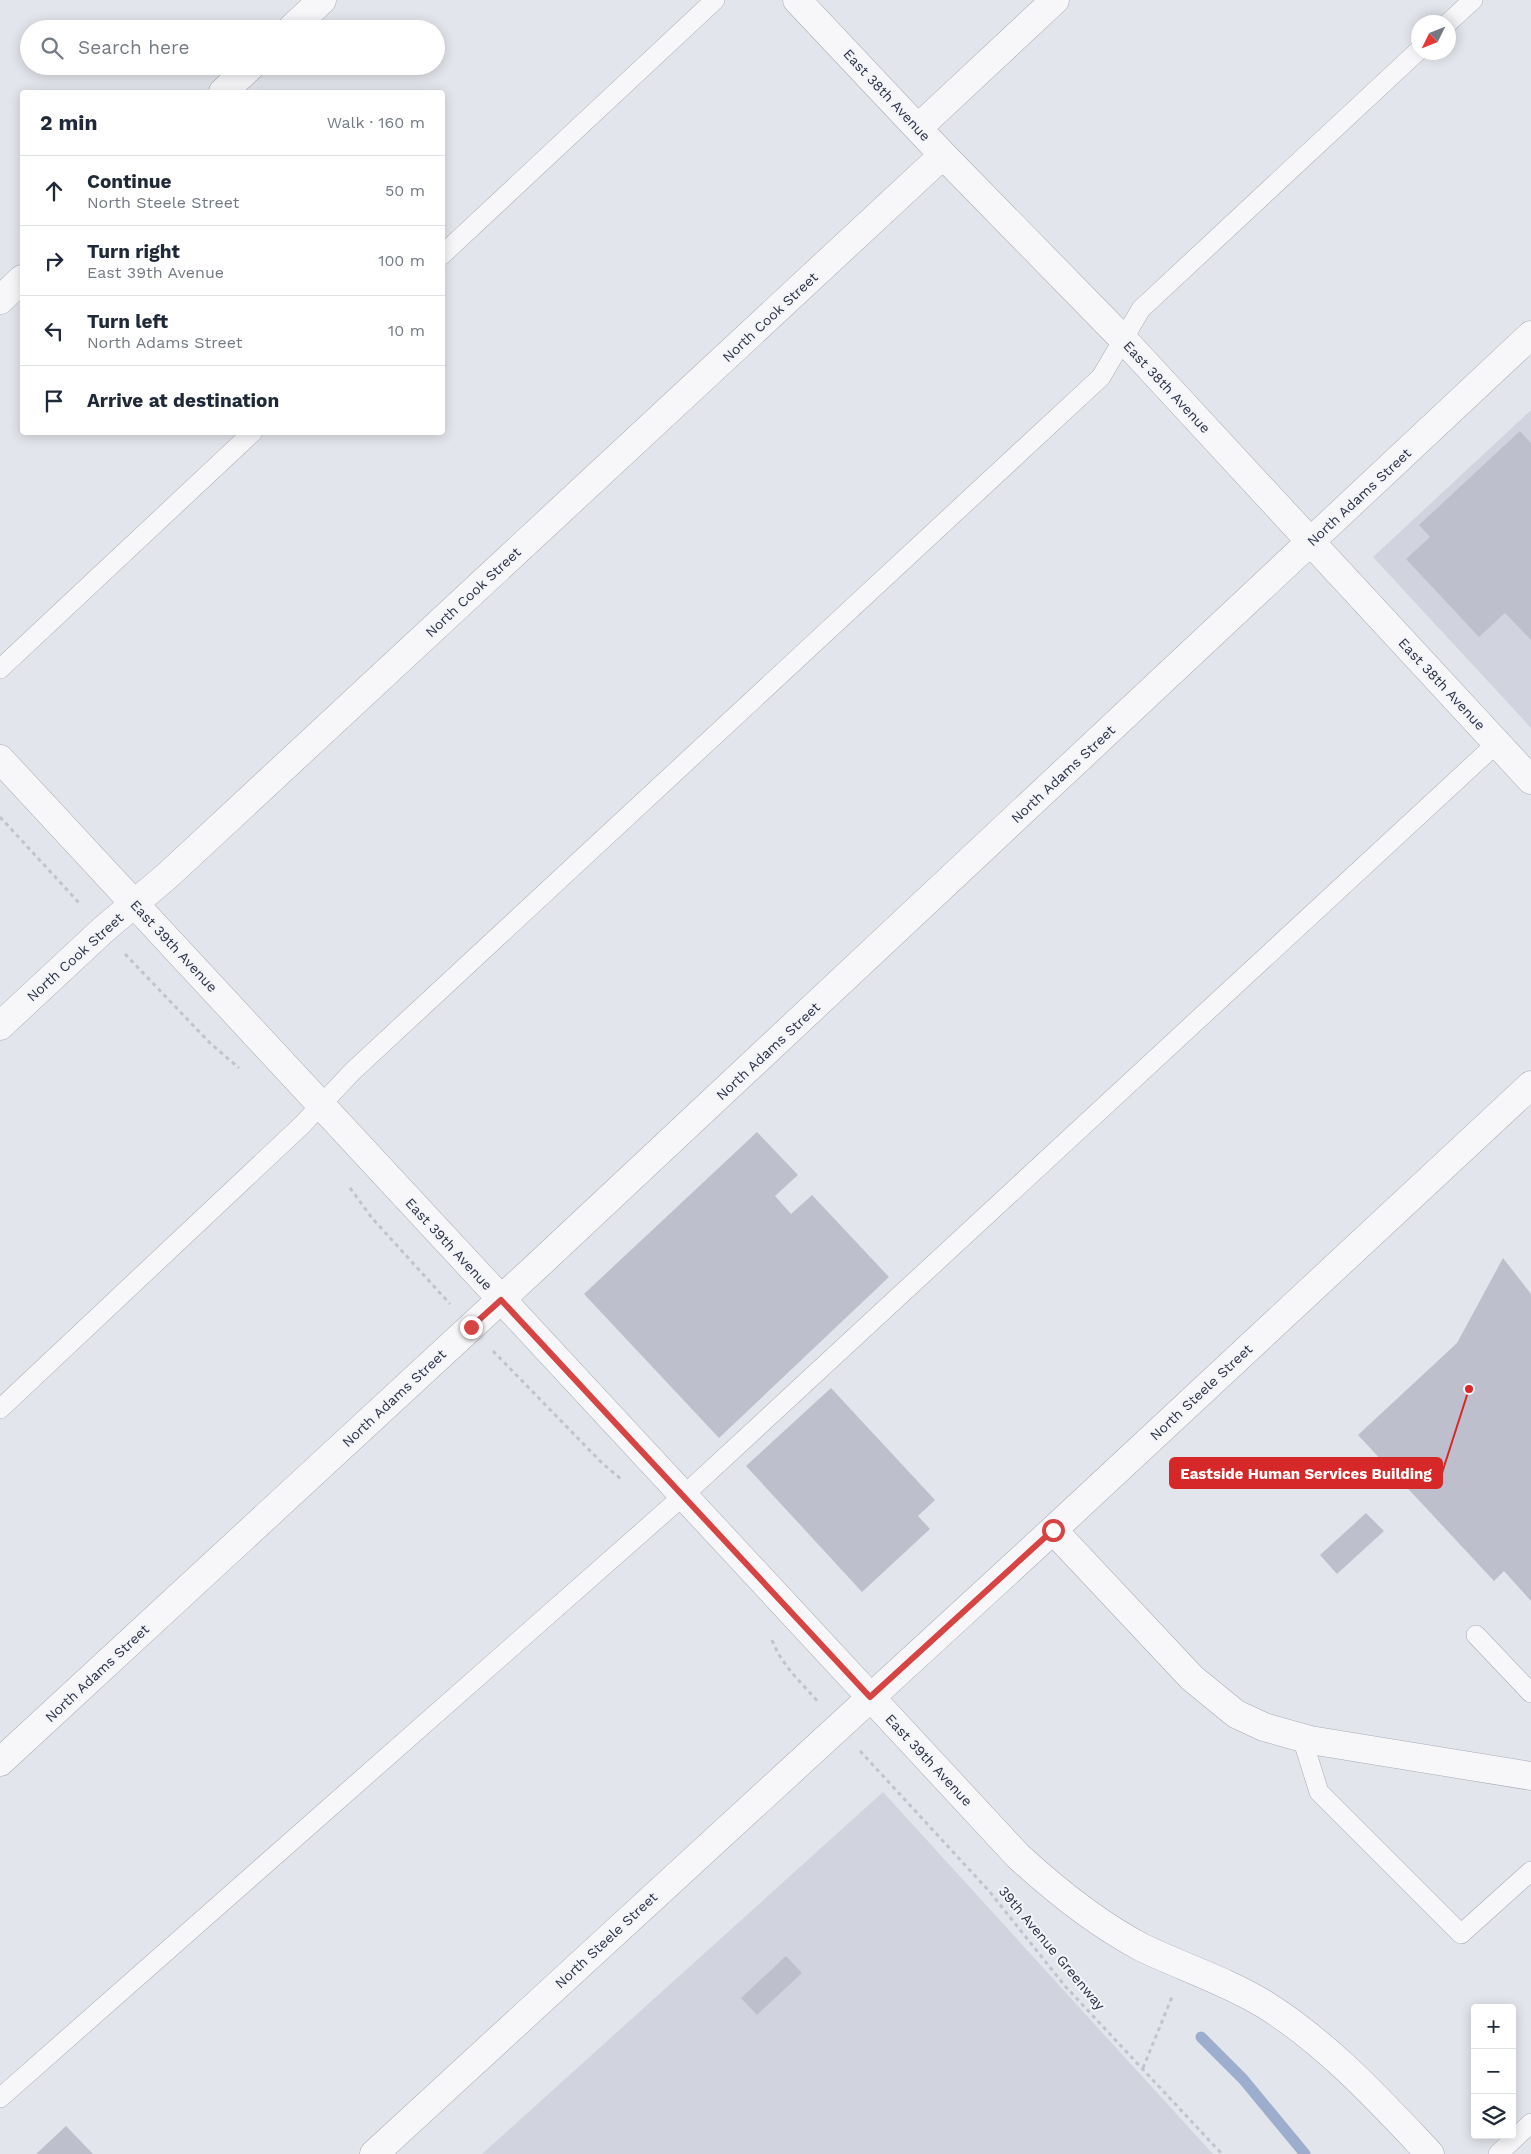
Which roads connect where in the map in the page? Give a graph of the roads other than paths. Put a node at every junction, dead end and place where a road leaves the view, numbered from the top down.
1 (322, 0) edge
2 (715, 0) edge
3 (797, 0) edge
4 (1055, 0) edge
5 (1473, 0) edge
6 (1456, 16) edge
7 (301, 20) edge
8 (1411, 58) edge
9 (241, 75) edge
10 (225, 90) edge
11 (918, 128) junction
12 (943, 156) junction
13 (445, 252) edge
14 (20, 281) edge
15 (0, 300) edge
16 (1531, 335) edge
17 (1124, 340) junction
18 (250, 435) edge
19 (1310, 542) junction
20 (0, 669) edge
21 (1497, 743) junction
22 (0, 759) edge
23 (1531, 780) edge
24 (134, 904) junction
25 (0, 1026) edge
26 (1531, 1085) edge
27 (321, 1105) junction
28 (501, 1300) junction
29 (0, 1409) edge
30 (682, 1496) junction
31 (1053, 1530) junction
32 (1476, 1635) dead end
33 (1531, 1693) edge
34 (870, 1697) junction
35 (1302, 1738) junction
36 (0, 1762) edge
37 (1531, 1776) edge
38 (1531, 1870) edge
39 (0, 2098) edge
40 (1531, 2123) edge
41 (374, 2154) edge
42 (1430, 2154) edge
43 (1498, 2154) edge

1 - 7 street
2 - 13 lane
3 - 11 street, East 38th Avenue
4 - 11 street
5 - 6 lane
8 - 17 lane
9 - 10 street
11 - 12 street, East 38th Avenue
12 - 17 street, East 38th Avenue
12 - 24 street, North Cook Street
14 - 15 street
16 - 19 street, North Adams Street
17 - 19 street, East 38th Avenue
17 - 27 lane
18 - 20 lane
19 - 21 street, East 38th Avenue
19 - 28 street, North Adams Street
21 - 23 street, East 38th Avenue
21 - 30 lane
22 - 24 street, East 39th Avenue
24 - 25 street, North Cook Street
24 - 27 street, East 39th Avenue
26 - 31 street, North Steele Street
27 - 28 street, East 39th Avenue
27 - 29 lane
28 - 30 street, East 39th Avenue
28 - 36 street, North Adams Street
30 - 34 street, East 39th Avenue
30 - 39 lane
31 - 34 street, North Steele Street
31 - 35 street
32 - 33 lane
34 - 41 street, North Steele Street
34 - 42 street, East 39th Avenue
35 - 37 street
35 - 38 lane
40 - 43 lane

